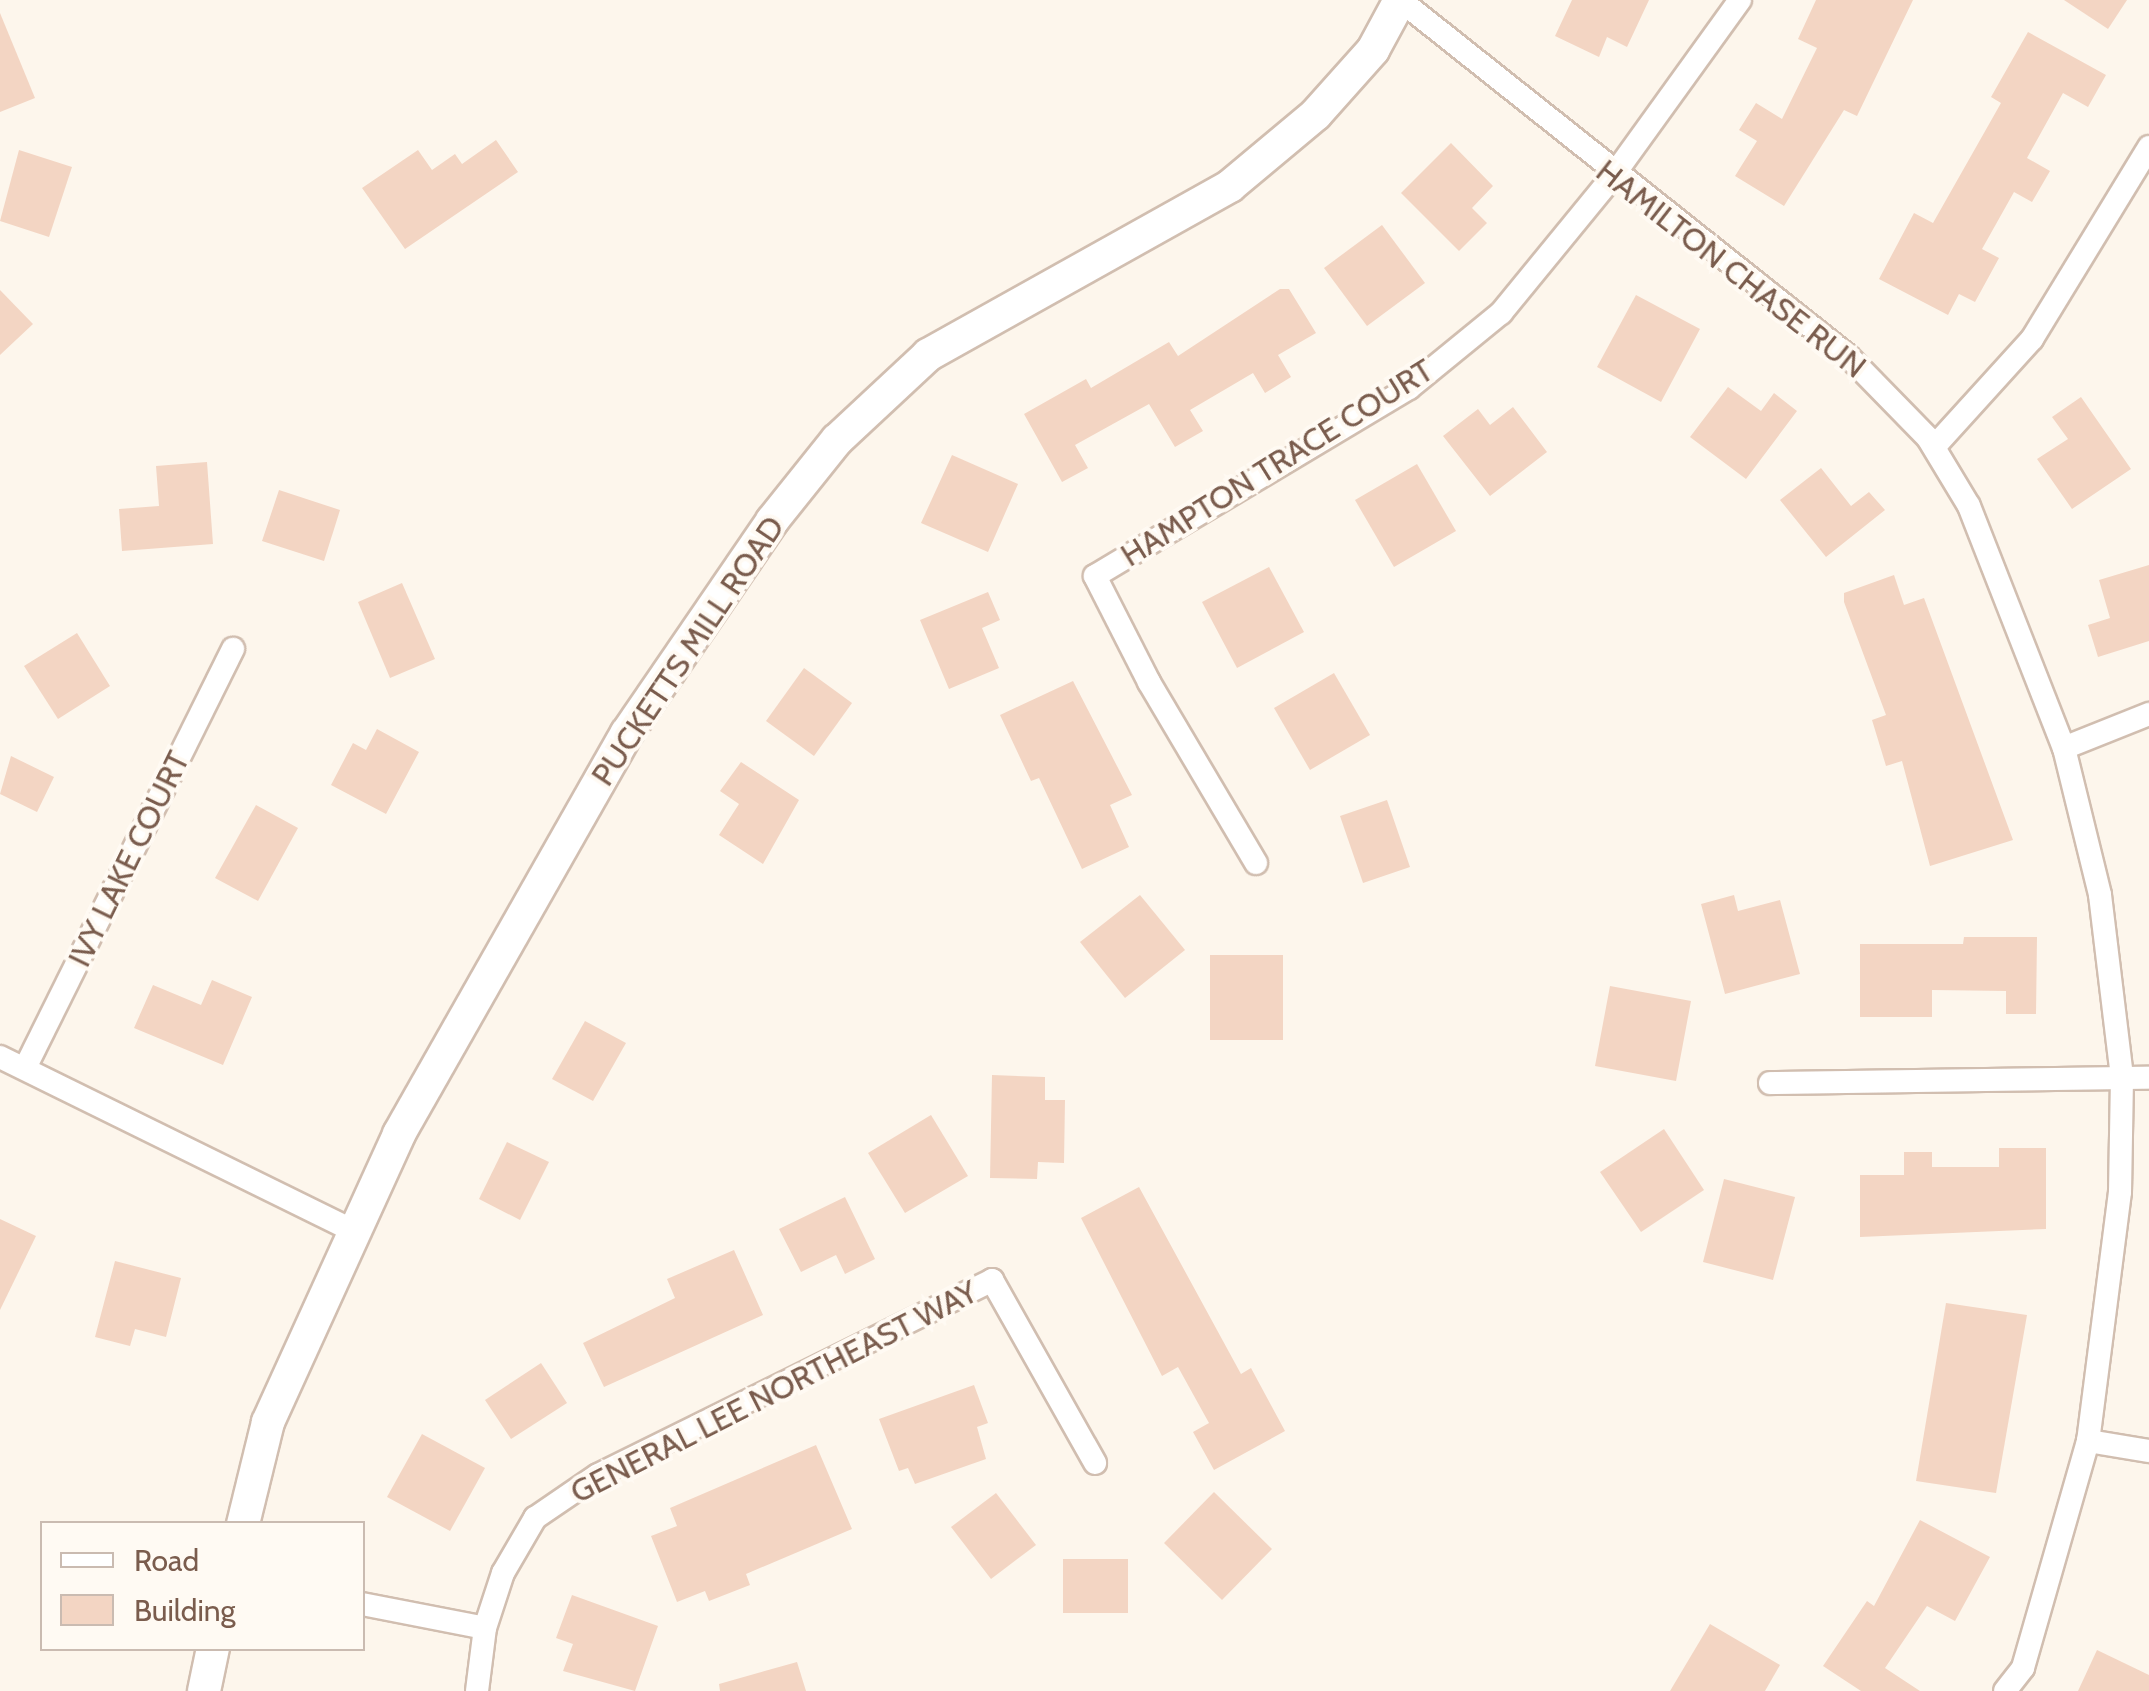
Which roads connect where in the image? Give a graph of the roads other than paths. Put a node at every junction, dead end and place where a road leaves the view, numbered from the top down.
1 (1400, 0) edge
2 (1740, 0) edge
3 (2149, 147) edge
4 (1613, 176) junction
5 (1934, 447) junction
6 (233, 649) dead end
7 (2149, 714) edge
8 (2064, 748) junction
9 (1256, 863) dead end
10 (0, 1057) edge
11 (24, 1068) junction
12 (2122, 1078) junction
13 (2149, 1078) edge
14 (1770, 1083) dead end
15 (352, 1230) junction
16 (2088, 1441) junction
17 (2149, 1451) edge
18 (1094, 1463) dead end
19 (244, 1521) edge
20 (365, 1605) edge
21 (485, 1628) junction
22 (213, 1651) edge
23 (204, 1691) edge
24 (478, 1691) edge
25 (2005, 1691) edge

1 - 4 street, HAMILTON CHASE RUN
1 - 15 street, PUCKETTS MILL ROAD
2 - 4 street, HAMPTON TRACE COURT
3 - 5 street
4 - 5 street, HAMILTON CHASE RUN
4 - 9 street, HAMPTON TRACE COURT
5 - 8 street, HAMILTON CHASE RUN
6 - 11 street, IVY LAKE COURT
7 - 8 street
8 - 12 street, HAMILTON CHASE RUN
10 - 11 street
11 - 15 street
12 - 13 street
12 - 14 street
12 - 16 street, HAMILTON CHASE RUN
15 - 19 street, PUCKETTS MILL ROAD
16 - 17 street
16 - 25 street, HAMILTON CHASE RUN
18 - 21 street, GENERAL LEE NORTHEAST WAY
20 - 21 street
21 - 24 street, GENERAL LEE NORTHEAST WAY
22 - 23 street

